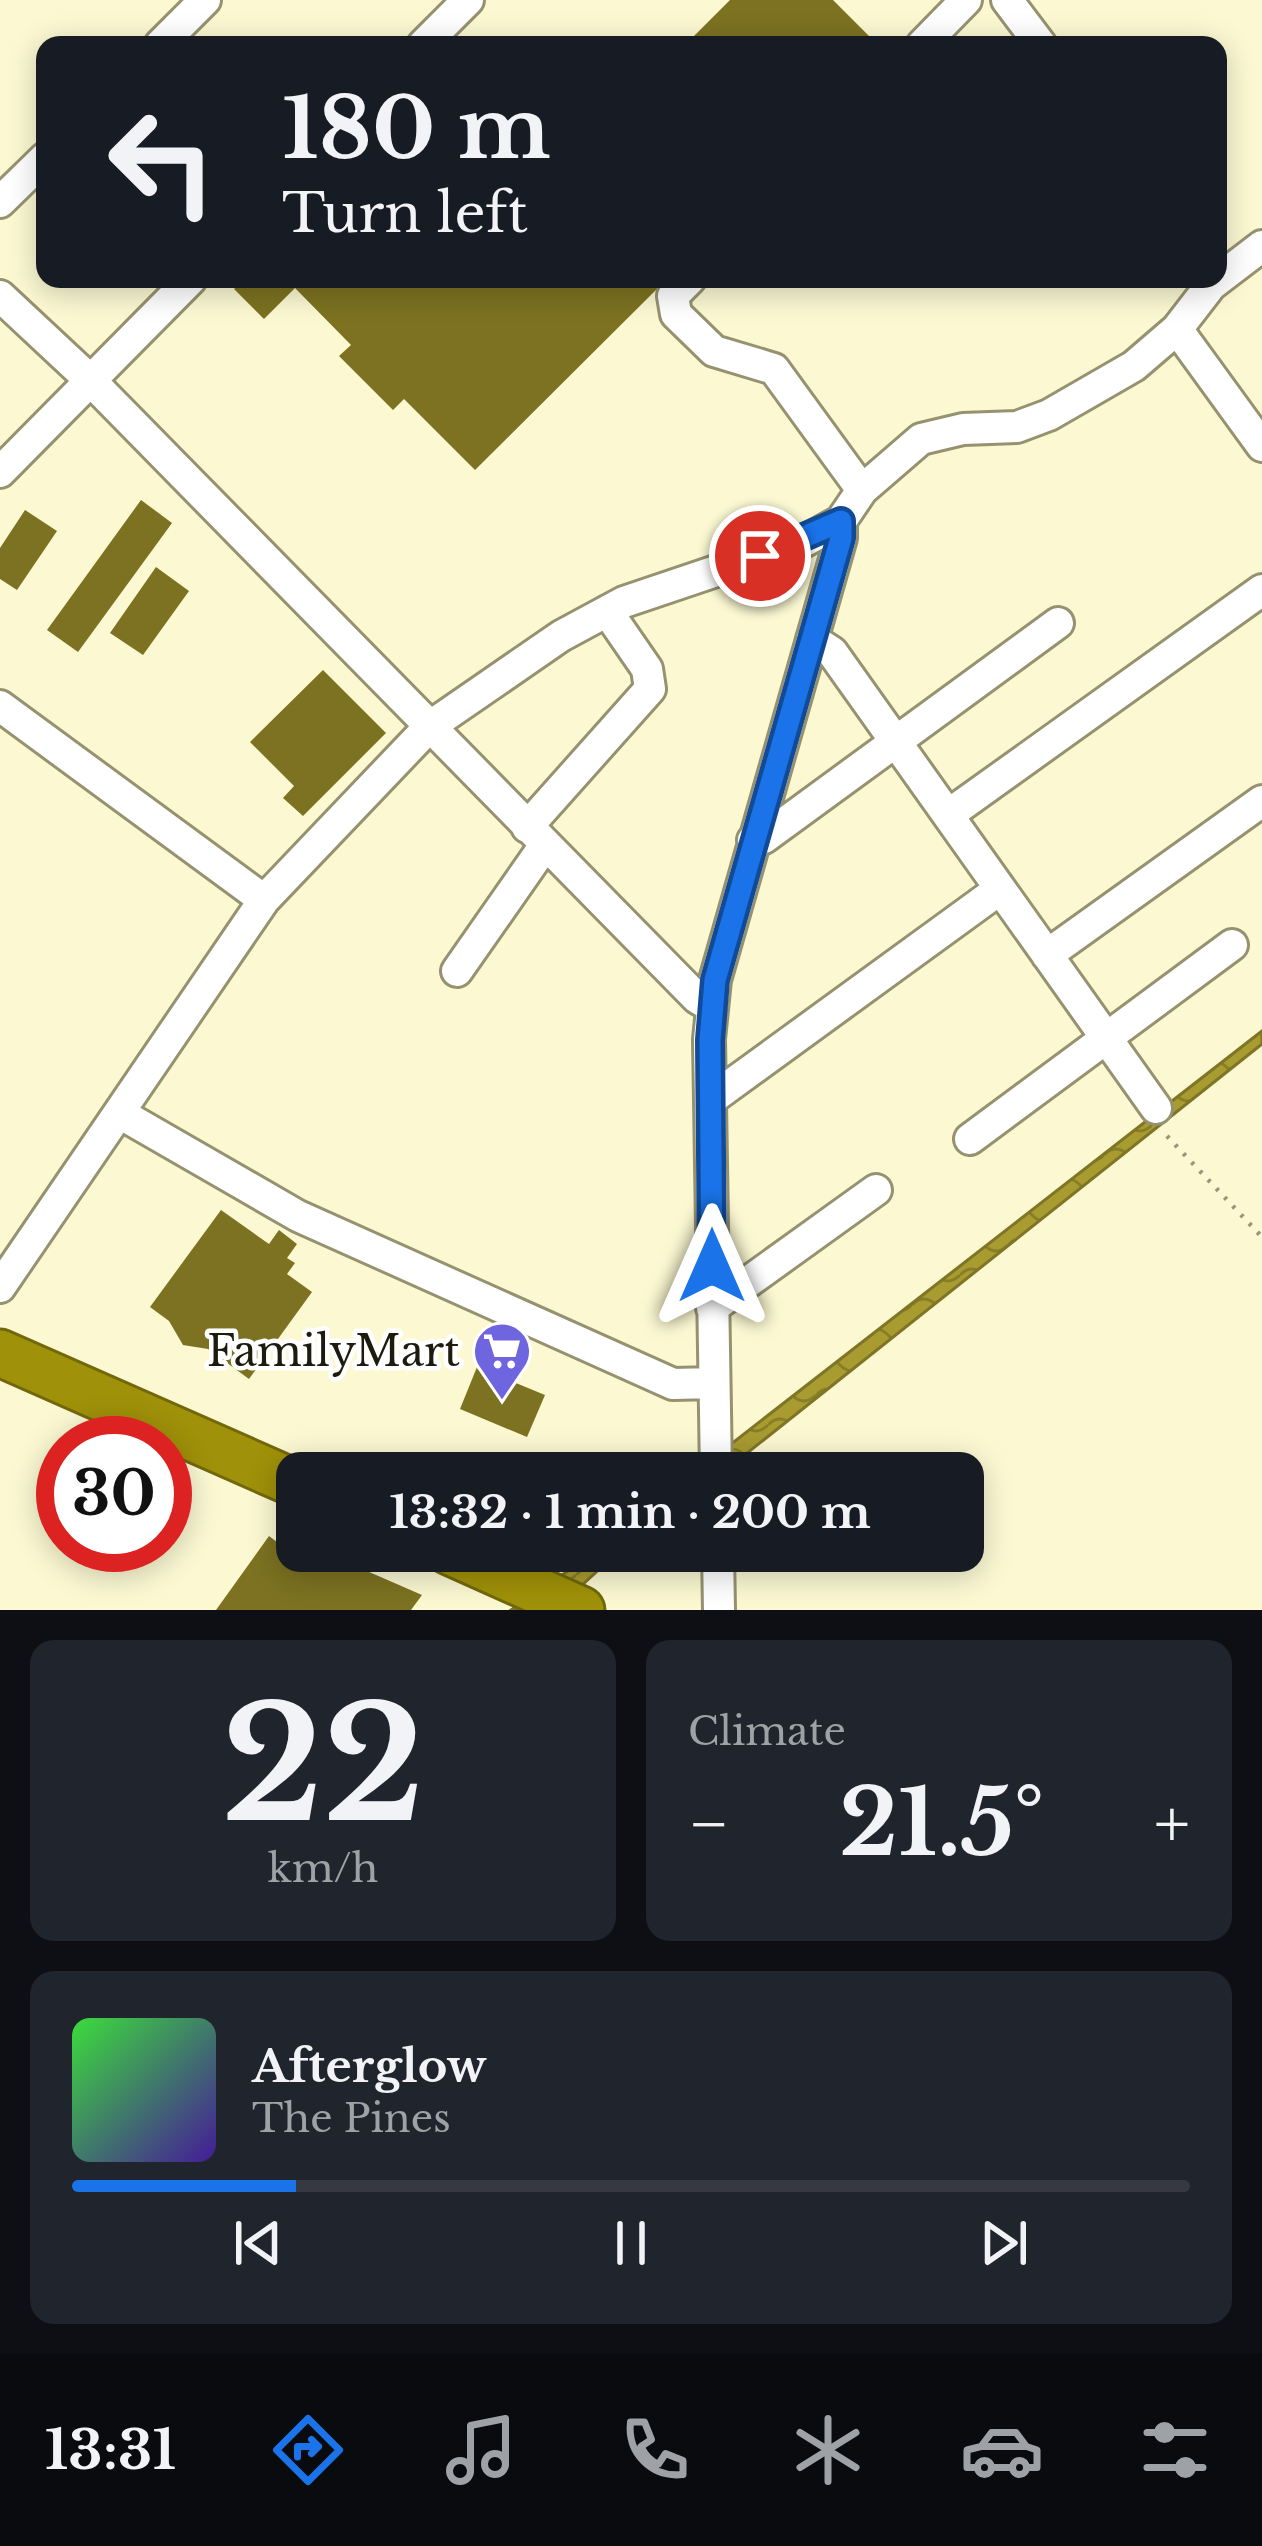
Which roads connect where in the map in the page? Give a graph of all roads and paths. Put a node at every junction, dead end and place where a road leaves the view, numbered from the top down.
1 (205, 0) edge
2 (467, 0) edge
3 (966, 0) edge
4 (1007, 0) edge
5 (169, 36) edge
6 (432, 36) edge
7 (931, 36) edge
8 (1034, 36) edge
9 (36, 167) edge
10 (0, 202) edge
11 (1262, 246) edge
12 (1227, 270) edge
13 (181, 288) edge
14 (681, 288) edge
15 (1205, 288) edge
16 (0, 296) edge
17 (1177, 329) junction
18 (90, 380) junction
19 (1262, 446) edge
20 (0, 472) edge
21 (862, 490) junction
22 (841, 521) junction
23 (1262, 590) edge
24 (607, 611) junction
25 (1058, 623) dead end
26 (812, 639) junction
27 (0, 706) edge
28 (429, 727) junction
29 (896, 742) junction
30 (1262, 801) edge
31 (948, 815) junction
32 (536, 836) junction
33 (753, 840) junction
34 (1000, 889) junction
35 (264, 900) junction
36 (1232, 945) dead end
37 (1047, 955) junction
38 (457, 971) dead end
39 (712, 1007) junction
40 (1107, 1040) junction
41 (710, 1100) junction
42 (122, 1114) junction
43 (1159, 1119) joint
44 (970, 1139) dead end
45 (876, 1190) dead end
46 (1262, 1237) edge
47 (0, 1286) edge
48 (712, 1308) junction
49 (0, 1354) edge
50 (714, 1383) junction
51 (715, 1452) edge
52 (276, 1475) edge
53 (496, 1572) edge
54 (718, 1572) edge
55 (559, 1600) edge
56 (719, 1610) edge

1 - 5 street
2 - 6 street
3 - 7 street
4 - 8 street
9 - 10 street
11 - 12 street
13 - 18 street
14 - 21 street
15 - 17 street
16 - 18 street
17 - 19 street
17 - 21 street
18 - 20 street
18 - 28 street
21 - 22 street
22 - 24 street
22 - 26 street
23 - 31 street
24 - 28 street
24 - 32 street
25 - 29 street
26 - 29 street
26 - 33 street
27 - 35 street
28 - 32 street
28 - 35 street
29 - 31 street
29 - 33 street
30 - 37 street
31 - 34 street
32 - 38 street
32 - 39 street
33 - 39 street
34 - 37 street
34 - 41 street
35 - 42 street
36 - 40 street
37 - 40 street
39 - 41 street
40 - 43 street
40 - 44 street
41 - 48 street
42 - 47 street
42 - 50 street
43 - 46 path
45 - 48 street
48 - 50 street
49 - 52 highway
50 - 51 street
53 - 55 highway
54 - 56 street

